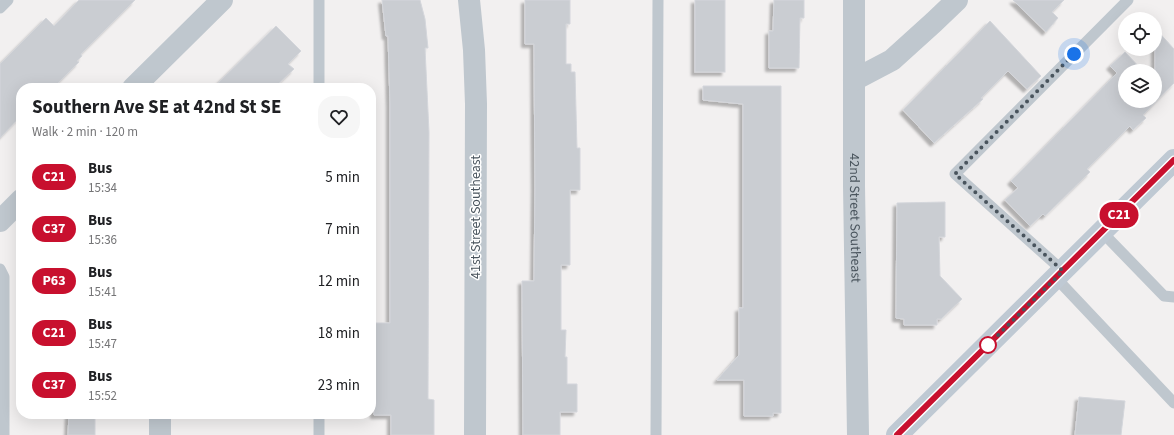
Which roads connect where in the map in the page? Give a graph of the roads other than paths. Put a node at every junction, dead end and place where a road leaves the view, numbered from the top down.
1 (8, 0) edge
2 (222, 0) edge
3 (319, 0) edge
4 (469, 0) edge
5 (658, 0) edge
6 (854, 0) edge
7 (956, 0) edge
8 (1128, 0) edge
9 (0, 8) edge
10 (854, 80) junction
11 (143, 83) edge
12 (319, 83) edge
13 (1174, 161) edge
14 (16, 205) edge
15 (0, 221) edge
16 (1102, 232) junction
17 (0, 269) edge
18 (1059, 275) junction
19 (1174, 297) edge
20 (1174, 403) edge
21 (160, 419) edge
22 (319, 419) edge
23 (4, 435) edge
24 (160, 435) edge
25 (319, 435) edge
26 (475, 435) edge
27 (656, 435) edge
28 (858, 435) edge
29 (897, 435) edge

1 - 9 lane
2 - 11 street
3 - 12 lane
4 - 26 street, 41st Street Southeast
5 - 27 lane
6 - 10 street, 42nd Street Southeast
7 - 10 street
8 - 18 lane
10 - 28 street, 42nd Street Southeast
13 - 16 main road
14 - 15 street
16 - 18 main road
16 - 19 lane
17 - 23 lane
18 - 20 lane
18 - 29 main road
21 - 24 street
22 - 25 lane

